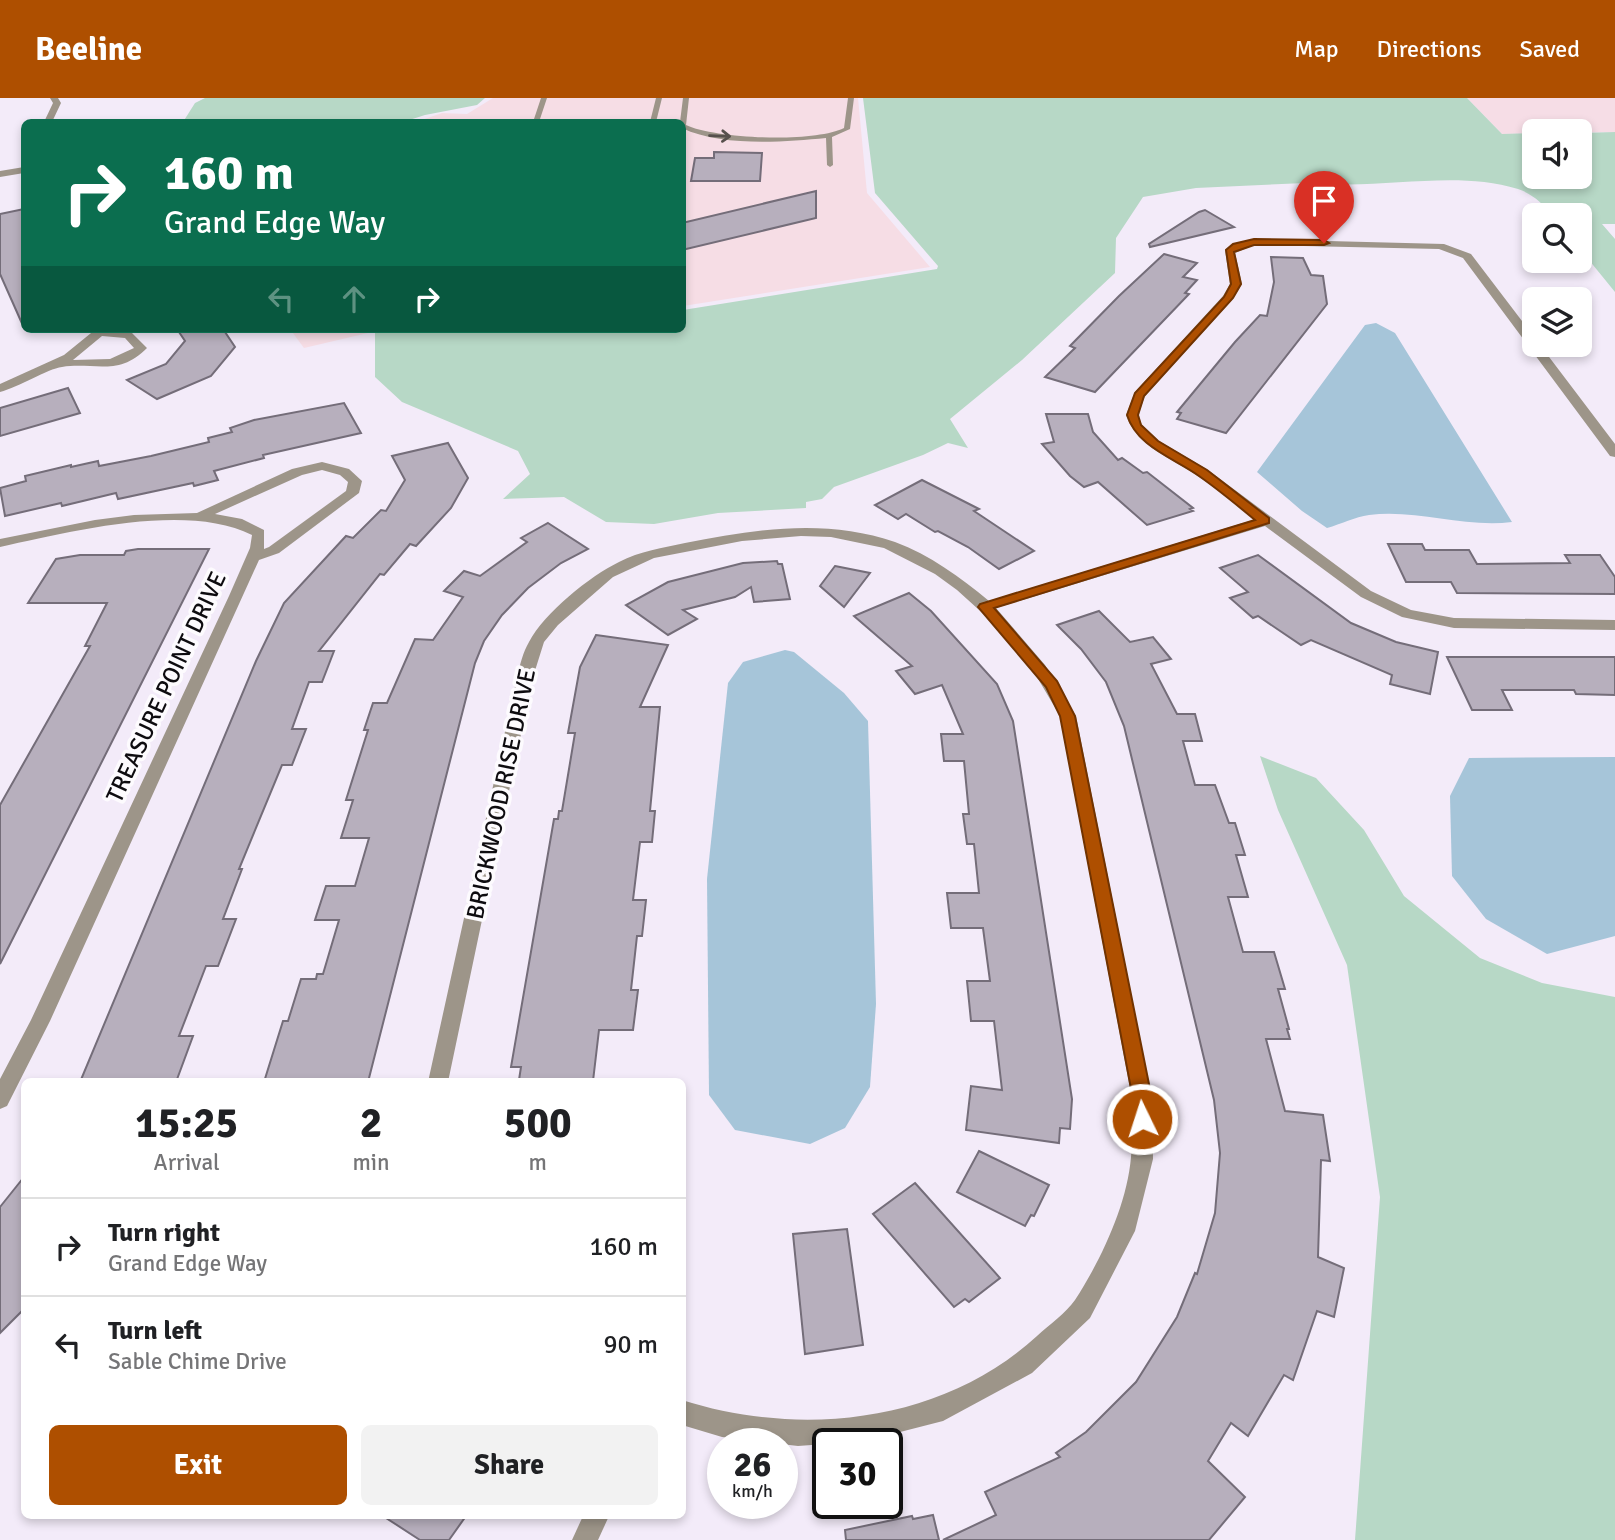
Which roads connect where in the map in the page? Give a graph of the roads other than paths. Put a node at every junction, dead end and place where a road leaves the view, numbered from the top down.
1 (54, 98) edge
2 (544, 98) edge
3 (659, 98) edge
4 (686, 98) edge
5 (848, 99) edge
6 (49, 119) edge
7 (537, 119) edge
8 (654, 119) edge
9 (684, 119) edge
10 (686, 128) edge
11 (829, 136) junction
12 (831, 164) dead end
13 (21, 170) edge
14 (0, 174) edge
15 (98, 333) edge
16 (117, 333) edge
17 (57, 363) junction
18 (0, 388) edge
19 (1615, 453) edge
20 (202, 516) junction
21 (1265, 521) junction
22 (0, 543) edge
23 (252, 558) junction
24 (985, 607) junction
25 (1615, 625) edge
26 (439, 1078) edge
27 (0, 1100) edge
28 (686, 1413) edge
29 (595, 1519) edge
30 (585, 1540) edge

1 - 6 street
2 - 7 lane
3 - 8 lane
4 -> 9 lane
5 - 11 lane
10 -> 11 lane
11 - 12 lane
13 - 14 street
15 - 17 street
16 - 17 street
17 - 18 street
19 - 21 street
20 - 22 street, TREASURE POINT DRIVE
20 - 23 street, TREASURE POINT DRIVE
20 - 23 street
21 - 24 street
21 - 25 street
23 - 27 street, TREASURE POINT DRIVE
24 - 26 street, BRICKWOOD RISE DRIVE
24 - 28 street, BRICKWOOD RISE DRIVE
29 - 30 street

